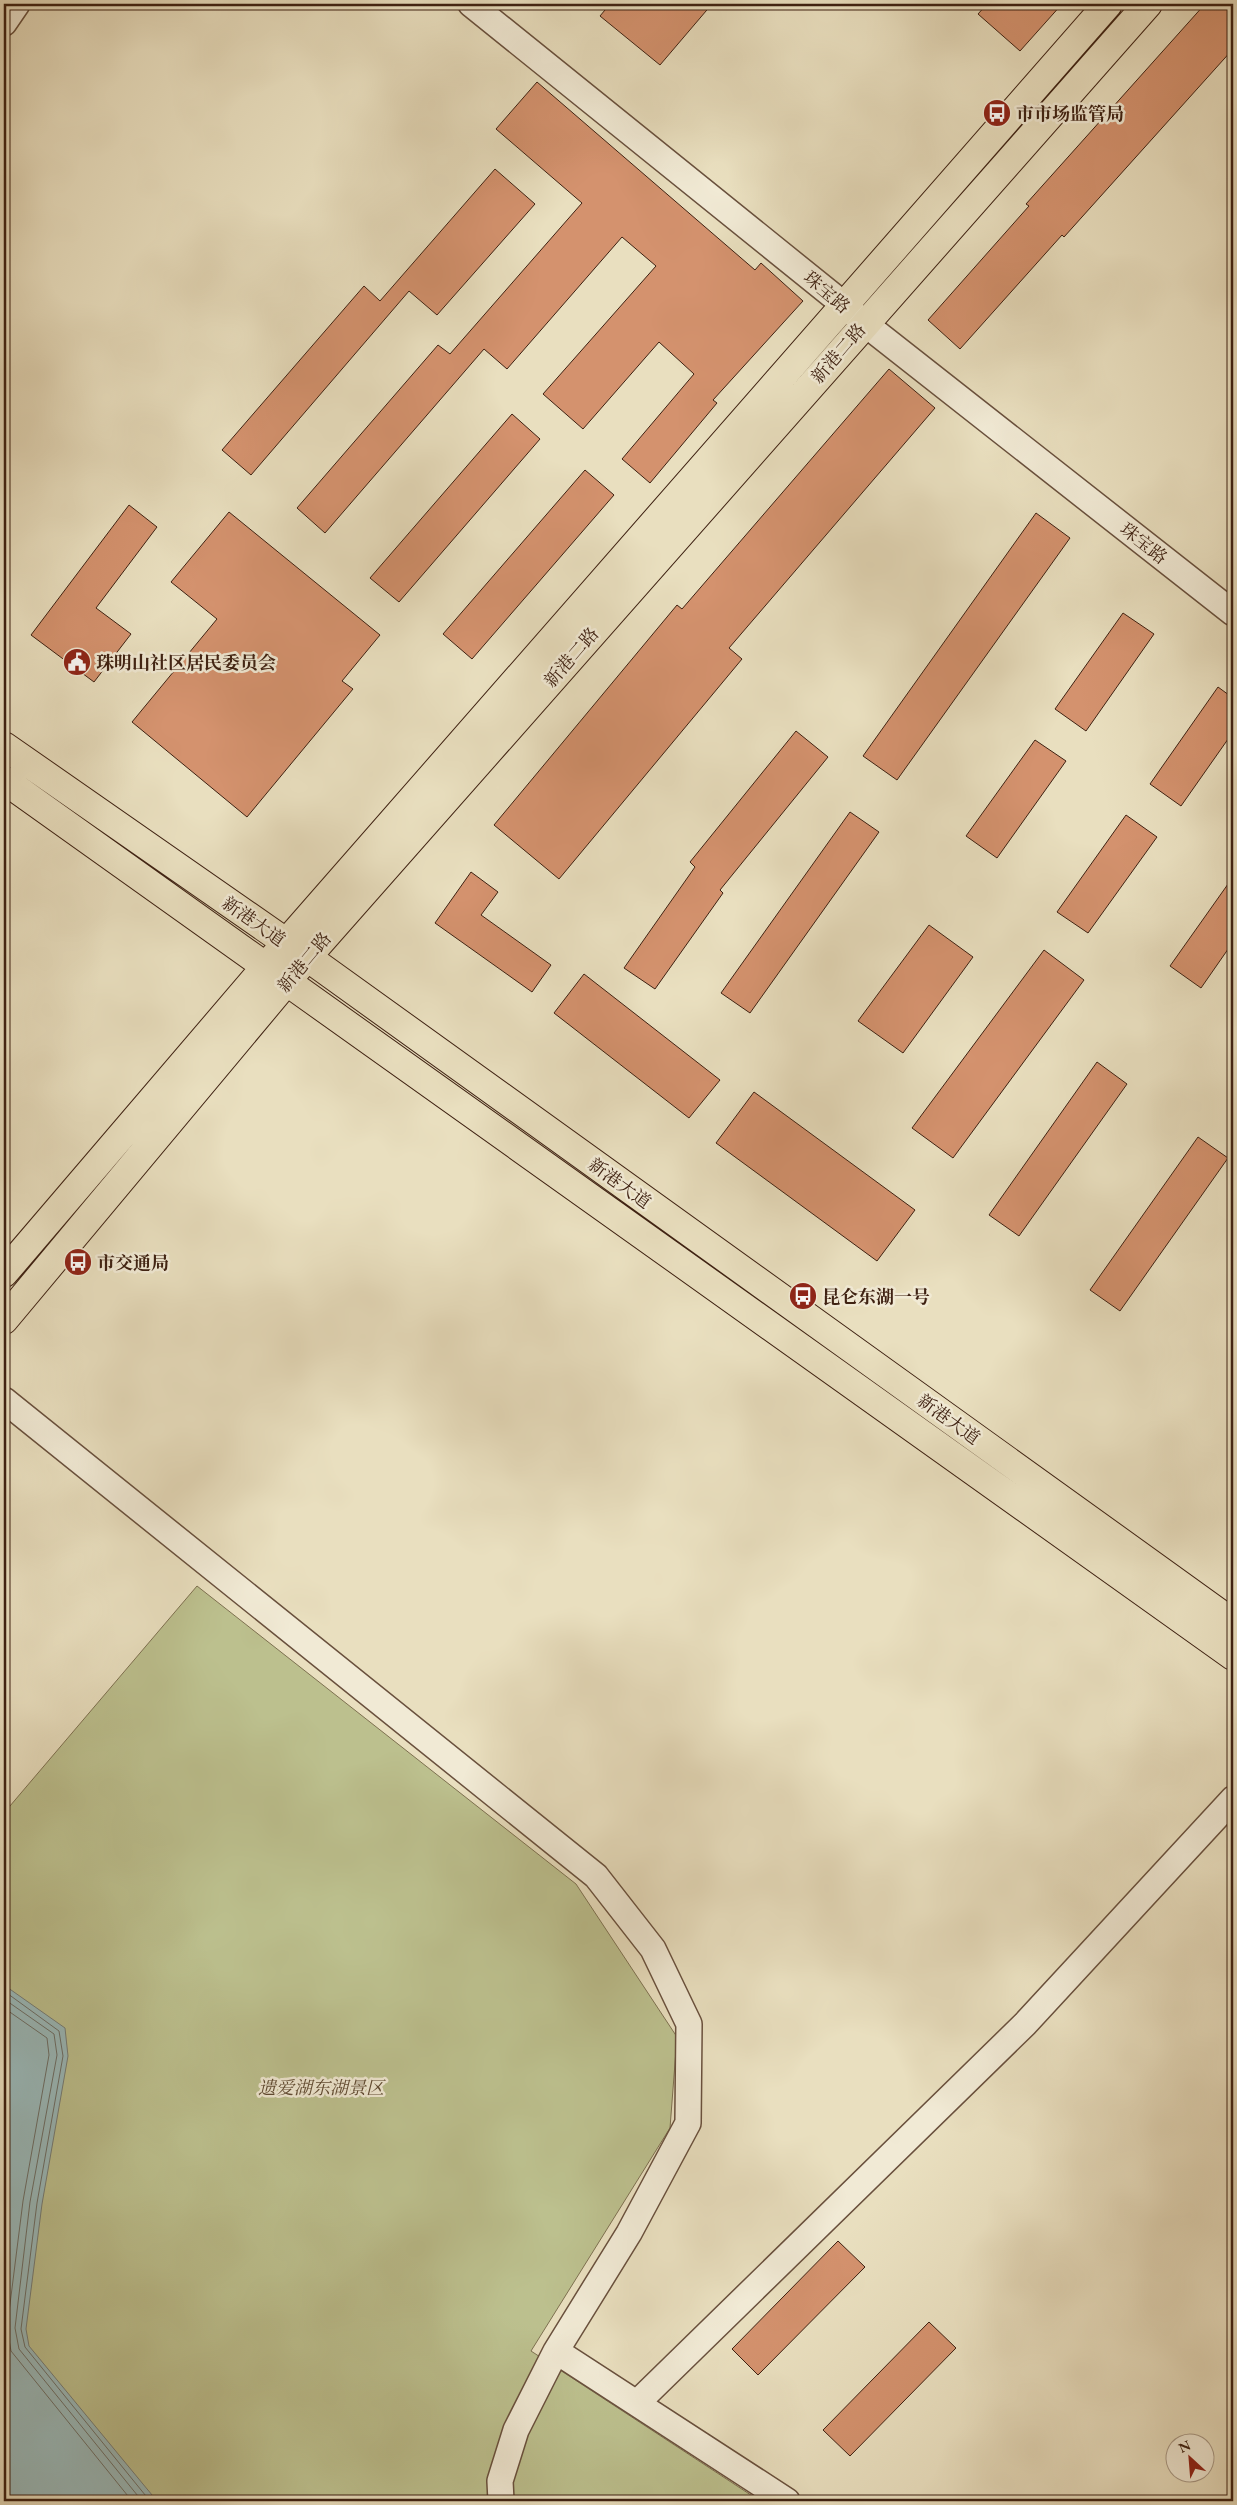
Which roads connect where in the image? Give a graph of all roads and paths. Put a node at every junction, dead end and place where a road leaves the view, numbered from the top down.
1 (18, 4) edge
2 (471, 4) edge
3 (1108, 4) edge
4 (1148, 4) edge
5 (4, 23) edge
6 (843, 304) junction
7 (864, 323) junction
8 (1233, 613) edge
9 (4, 746) edge
10 (4, 780) edge
11 (296, 950) junction
12 (276, 975) junction
13 (4, 1273) edge
14 (4, 1320) edge
15 (4, 1400) edge
16 (1233, 1623) edge
17 (1233, 1656) edge
18 (1233, 1799) edge
19 (556, 2351) junction
20 (636, 2403) junction
21 (501, 2501) edge
22 (787, 2501) edge

1 - 5 street
2 - 6 street, 珠宝路
3 - 6 main road, 新港二路
4 - 7 main road, 新港二路
6 - 7 street, 珠宝路
6 - 11 main road, 新港二路
7 - 8 street, 珠宝路
7 - 11 main road, 新港二路
9 - 11 main road, 新港大道
10 - 12 main road, 新港大道
11 - 12 main road, 新港二路
11 - 16 main road, 新港大道
12 - 13 main road, 新港二路
12 - 14 main road, 新港二路
12 - 17 main road, 新港大道
15 - 19 street
18 - 20 street
19 - 20 street
19 - 21 street
20 - 22 street

